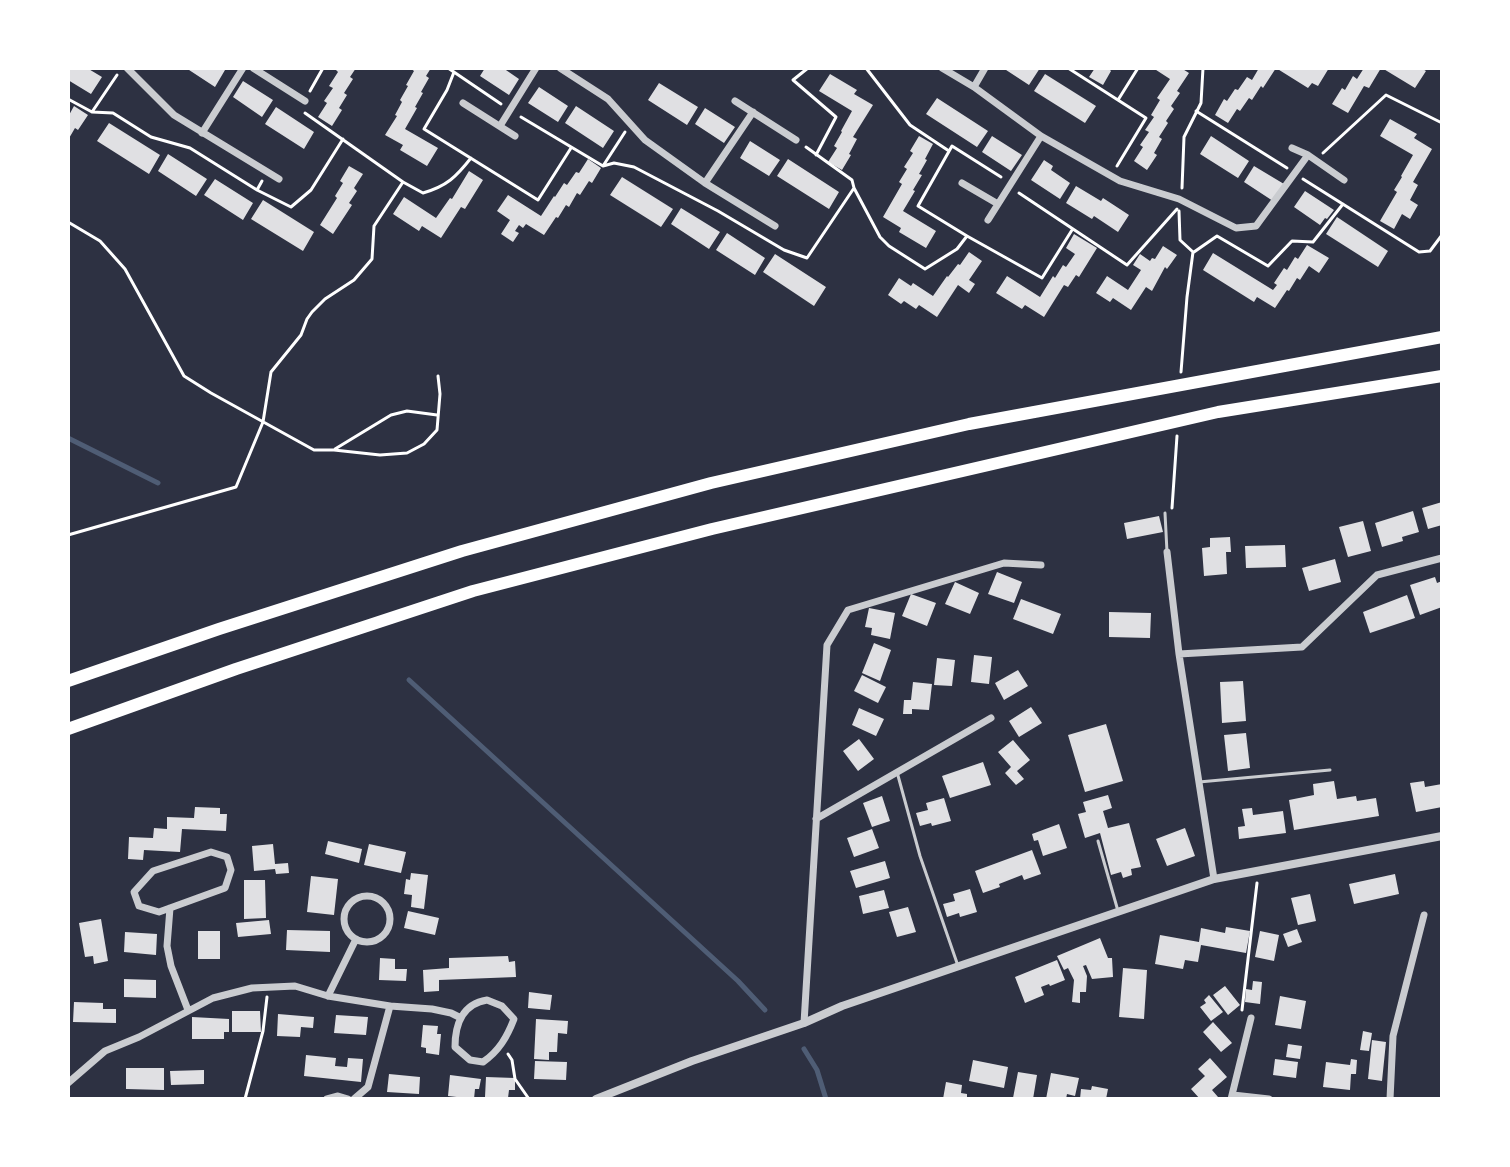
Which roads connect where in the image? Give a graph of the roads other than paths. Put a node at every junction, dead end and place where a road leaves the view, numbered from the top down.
1 (124, 68) edge
2 (243, 68) edge
3 (253, 68) edge
4 (536, 68) edge
5 (560, 68) edge
6 (942, 68) edge
7 (985, 68) edge
8 (974, 87) junction
9 (305, 101) road end
10 (735, 101) dead end
11 (463, 103) dead end
12 (753, 112) junction
13 (500, 126) junction
14 (202, 133) junction
15 (515, 136) dead end
16 (1041, 136) junction
17 (796, 140) road end
18 (1292, 148) dead end
19 (1312, 157) junction
20 (279, 179) dead end
21 (1344, 180) dead end
22 (705, 183) junction
23 (962, 183) dead end
24 (998, 204) junction
25 (988, 220) dead end
26 (775, 226) dead end
27 (1442, 337) edge
28 (1442, 376) edge
29 (1165, 513) dead end
30 (1167, 552) joint
31 (1442, 558) edge
32 (1041, 565) dead end
33 (1179, 654) junction
34 (68, 681) edge
35 (991, 718) dead end
36 (68, 729) edge
37 (1330, 770) dead end
38 (897, 772) junction
39 (1199, 782) junction
40 (816, 819) junction
41 (1442, 836) edge
42 (1098, 841) dead end
43 (1214, 879) junction
44 (170, 908) junction
45 (1118, 911) junction
46 (1424, 915) dead end
47 (356, 939) junction
48 (958, 966) junction
49 (328, 996) junction
50 (390, 1006) junction
51 (188, 1010) junction
52 (461, 1018) junction
53 (1251, 1018) road end
54 (804, 1023) junction
55 (68, 1083) edge
56 (1232, 1097) edge
57 (327, 1099) edge
58 (348, 1099) edge
59 (354, 1099) edge
60 (596, 1099) edge
61 (1269, 1099) edge
62 (1390, 1099) edge

1 - 14 street
2 - 14 street
3 - 9 street
4 - 13 street
5 - 22 street
6 - 8 street
7 - 8 street
8 - 16 street
10 - 12 street
11 - 13 street
12 - 17 street
12 - 22 street
13 - 15 street
14 - 20 street
16 - 19 street
16 - 24 street
18 - 19 street
19 - 21 street
22 - 26 street
23 - 24 street
24 - 25 street
27 - 34 highway
28 - 36 highway
29 - 30 lane
30 - 33 street
31 - 33 street
32 - 40 street
33 - 39 street
35 - 38 street
37 - 39 lane
38 - 40 street
38 - 48 lane
39 - 43 street
40 - 54 street
41 - 43 street
42 - 45 lane
43 - 45 street
44 - 44 street
44 - 51 street
45 - 48 street
46 - 62 street
47 - 47 street
47 - 49 street
48 - 54 street
49 - 50 street
49 - 51 street
50 - 52 street
50 - 59 street
51 - 55 street
52 - 52 street
53 - 56 street
54 - 60 street
56 - 61 street
57 - 58 street

